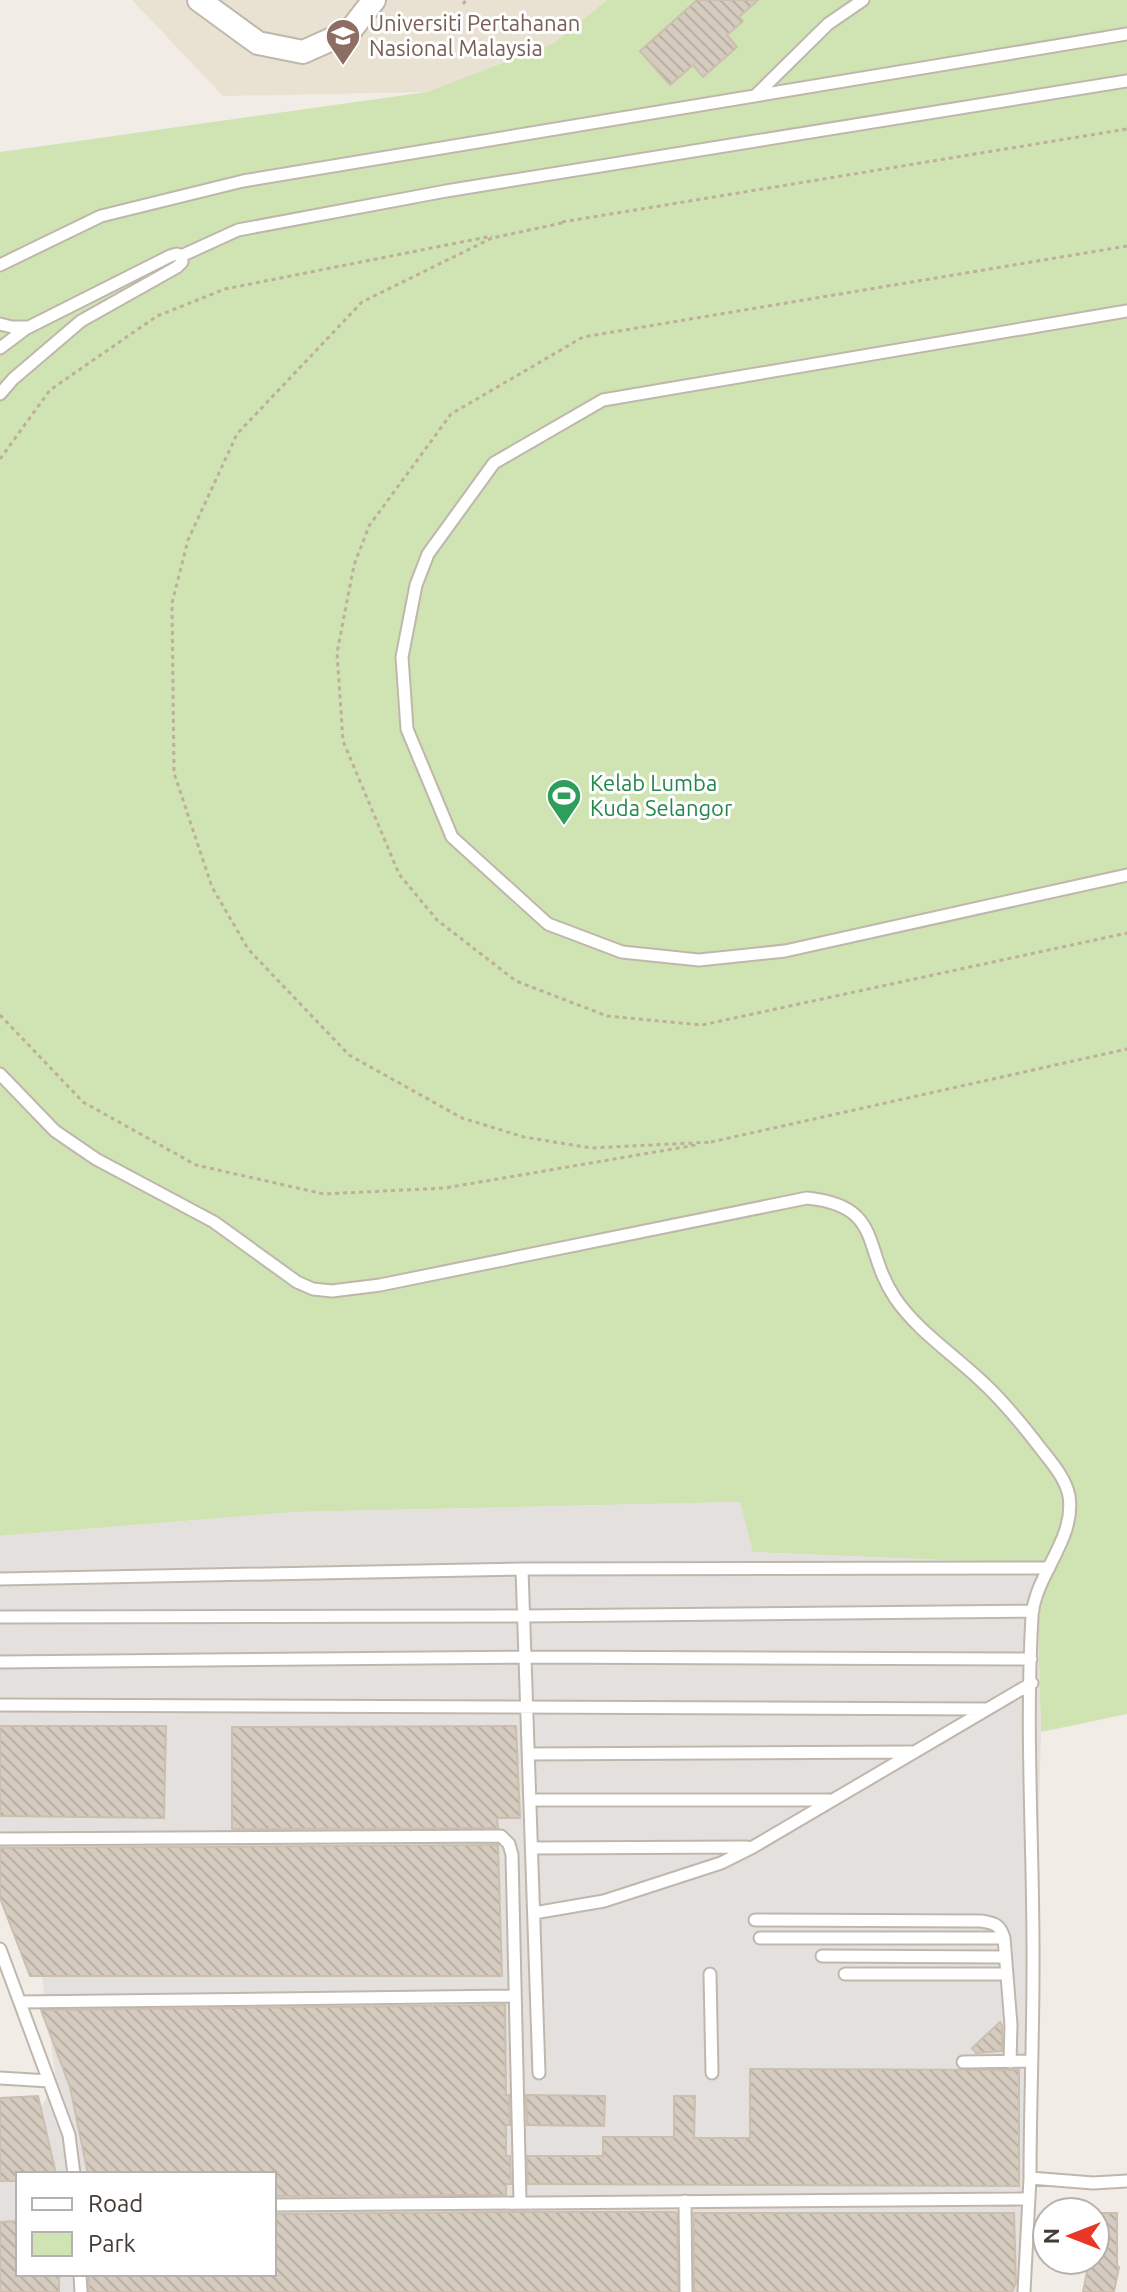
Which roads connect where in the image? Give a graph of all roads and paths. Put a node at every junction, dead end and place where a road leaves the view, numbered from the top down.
1 (199, 0) edge
2 (374, 0) edge
3 (863, 0) edge
4 (1127, 34) edge
5 (1127, 81) edge
6 (755, 96) junction
7 (1127, 129) edge
8 (562, 223) junction
9 (1127, 246) edge
10 (181, 256) junction
11 (0, 265) edge
12 (1127, 311) edge
13 (0, 324) edge
14 (29, 327) junction
15 (0, 348) edge
16 (0, 394) edge
17 (0, 459) edge
18 (1127, 875) edge
19 (1127, 933) edge
20 (0, 1015) edge
21 (1127, 1049) edge
22 (0, 1074) edge
23 (712, 1142) junction
24 (1049, 1568) junction
25 (522, 1569) junction
26 (0, 1579) edge
27 (1033, 1611) junction
28 (524, 1616) junction
29 (0, 1617) edge
30 (525, 1657) junction
31 (1031, 1659) junction
32 (0, 1662) edge
33 (1032, 1683) junction
34 (0, 1705) edge
35 (527, 1708) junction
36 (987, 1709) junction
37 (914, 1752) junction
38 (529, 1754) junction
39 (530, 1800) junction
40 (829, 1800) junction
41 (0, 1839) edge
42 (753, 1847) junction
43 (532, 1848) junction
44 (534, 1913) junction
45 (755, 1920) dead end
46 (760, 1938) dead end
47 (1004, 1938) junction
48 (0, 1949) edge
49 (822, 1956) dead end
50 (1005, 1957) junction
51 (710, 1974) dead end
52 (845, 1974) dead end
53 (1006, 1974) junction
54 (515, 1996) junction
55 (20, 2002) junction
56 (1030, 2061) junction
57 (963, 2062) dead end
58 (1010, 2062) junction
59 (539, 2073) dead end
60 (712, 2073) dead end
61 (0, 2078) edge
62 (49, 2081) junction
63 (74, 2172) edge
64 (1030, 2178) junction
65 (1127, 2181) edge
66 (1029, 2199) junction
67 (685, 2201) junction
68 (520, 2202) junction
69 (276, 2205) edge
70 (686, 2292) edge
71 (1024, 2292) edge

1 - 2 street
3 - 6 lane
4 - 6 lane
5 - 10 lane
6 - 11 lane
7 - 8 path
8 - 17 path
8 - 23 path
9 - 19 path
10 - 14 lane
10 - 16 lane
12 - 18 lane
13 - 14 lane
14 - 15 lane
20 - 23 path
21 - 23 path
22 - 24 lane
24 - 25 lane
24 - 27 lane
25 - 26 lane
25 - 28 lane
27 - 28 lane
27 - 31 lane
28 - 29 lane
28 - 30 lane
30 - 31 lane
30 - 32 lane
30 - 35 lane
31 - 33 lane
33 - 36 lane
33 - 56 lane
34 - 35 lane
35 - 36 lane
35 - 38 lane
36 - 37 lane
37 - 38 lane
37 - 40 lane
38 - 39 lane
39 - 40 lane
39 - 43 lane
40 - 42 lane
41 - 54 lane
42 - 43 lane
42 - 44 lane
43 - 44 lane
44 - 59 lane
45 - 47 lane
46 - 47 lane
47 - 50 lane
48 - 55 lane
49 - 50 lane
50 - 53 lane
51 - 60 lane
52 - 53 lane
53 - 58 lane
54 - 55 lane
54 - 68 lane
55 - 62 lane
56 - 58 lane
56 - 64 lane
57 - 58 lane
61 - 62 lane
62 - 63 lane
64 - 65 lane
64 - 66 lane
66 - 67 lane
66 - 71 lane
67 - 68 lane
67 - 70 lane
68 - 69 lane

